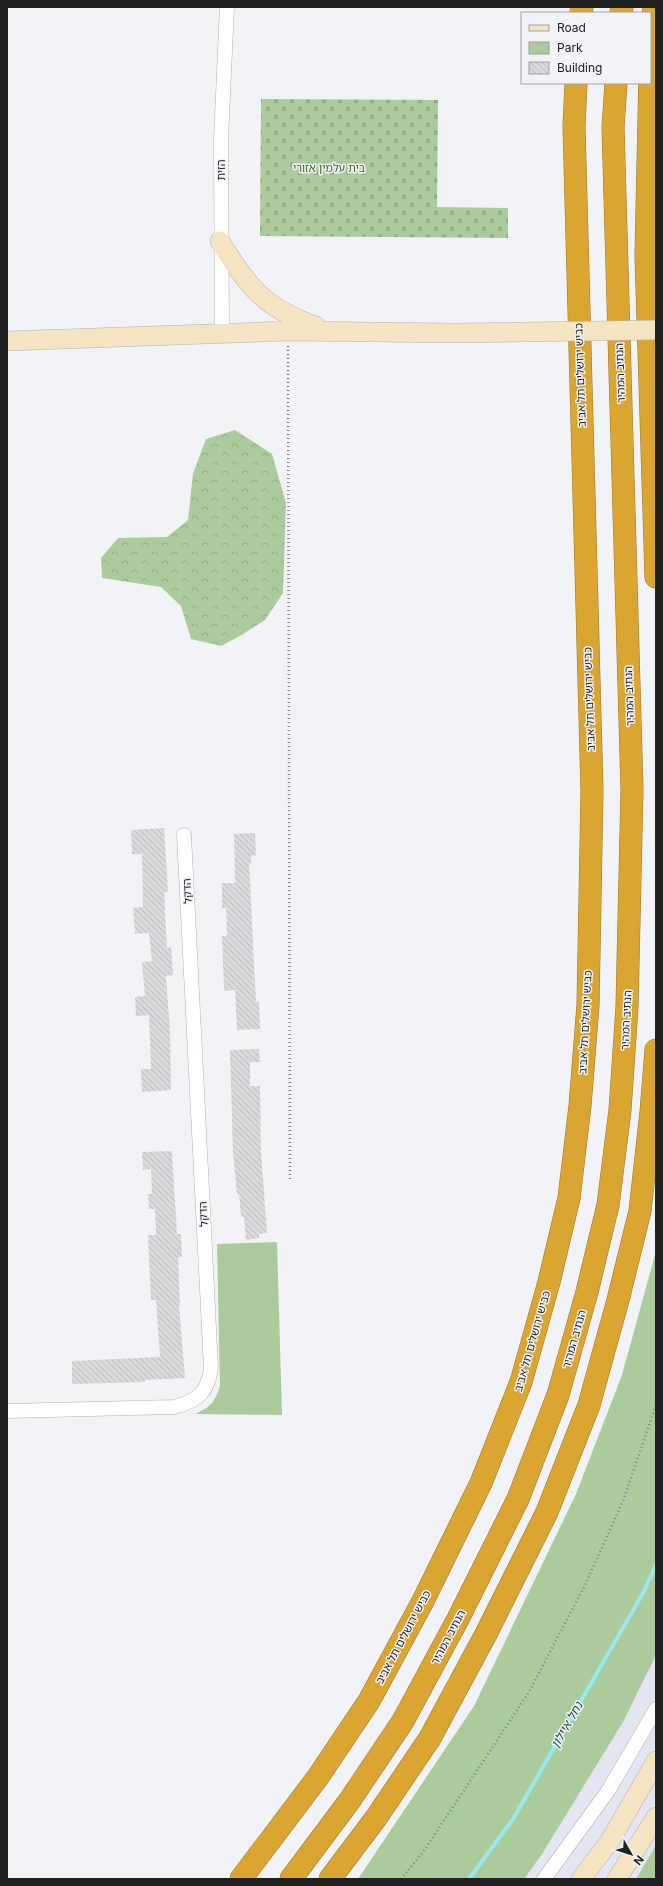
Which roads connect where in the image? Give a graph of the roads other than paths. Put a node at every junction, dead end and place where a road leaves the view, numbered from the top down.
1 (227, 7) edge
2 (654, 7) edge
3 (651, 26) edge
4 (576, 84) edge
5 (616, 84) edge
6 (650, 84) edge
7 (220, 241) junction
8 (656, 330) edge
9 (335, 332) junction
10 (222, 334) junction
11 (7, 341) edge
12 (656, 577) edge
13 (184, 835) dead end
14 (656, 1050) edge
15 (7, 1411) edge
16 (656, 1709) edge
17 (656, 1761) edge
18 (656, 1817) edge
19 (241, 1879) edge
20 (290, 1879) edge
21 (330, 1879) edge
22 (544, 1879) edge
23 (582, 1879) edge
24 (618, 1879) edge

1 - 7 street, הזית
2 - 3 highway
4 - 19 highway, כביש ירושלים תל אביב
5 - 20 highway, הנתיב המהיר
6 - 12 highway
7 - 9 main road
7 - 10 street, הזית
8 - 9 main road, bridge
9 - 10 main road
10 - 11 main road
13 - 15 street, הדקל
14 - 21 highway
16 - 22 street
17 - 23 main road
18 - 24 main road

